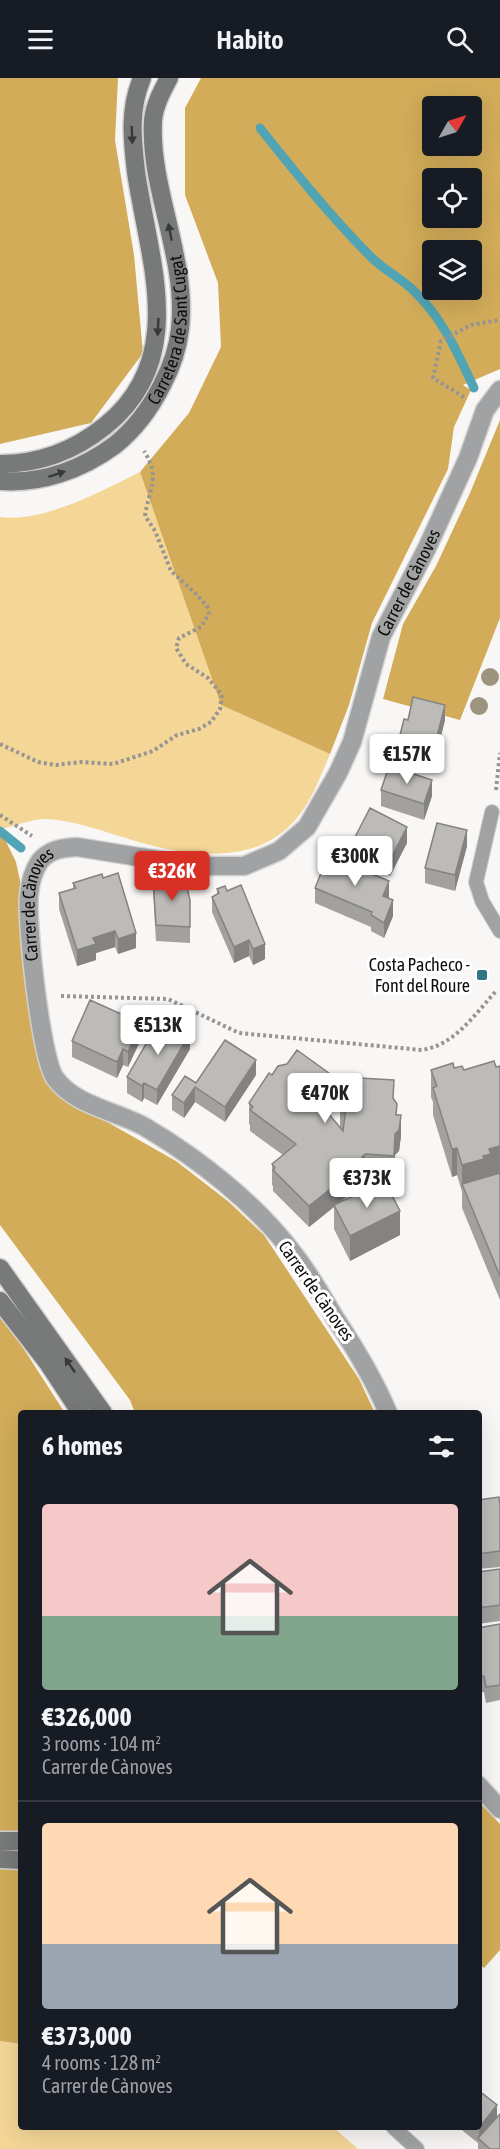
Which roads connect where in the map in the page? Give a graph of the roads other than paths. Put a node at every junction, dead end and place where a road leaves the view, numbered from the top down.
1 (142, 78) edge
2 (169, 78) edge
3 (500, 390) edge
4 (0, 464) edge
5 (0, 481) edge
6 (494, 805) road end
7 (500, 931) edge
8 (0, 1268) edge
9 (0, 1301) edge
10 (79, 1410) edge
11 (101, 1410) edge
12 (386, 1410) edge
13 (482, 1789) edge
14 (500, 1809) edge
15 (0, 1841) edge
16 (18, 1841) edge
17 (0, 1859) edge
18 (18, 1860) edge
19 (396, 2130) edge
20 (417, 2149) edge

1 -> 4 main road, Carretera de Sant Cugat
5 -> 2 main road, Carretera de Sant Cugat
3 - 12 street, Carrer de Cànoves
6 - 7 lane
11 -> 8 main road
9 - 10 main road
13 - 14 street
15 - 16 main road
17 - 18 main road
19 - 20 lane

